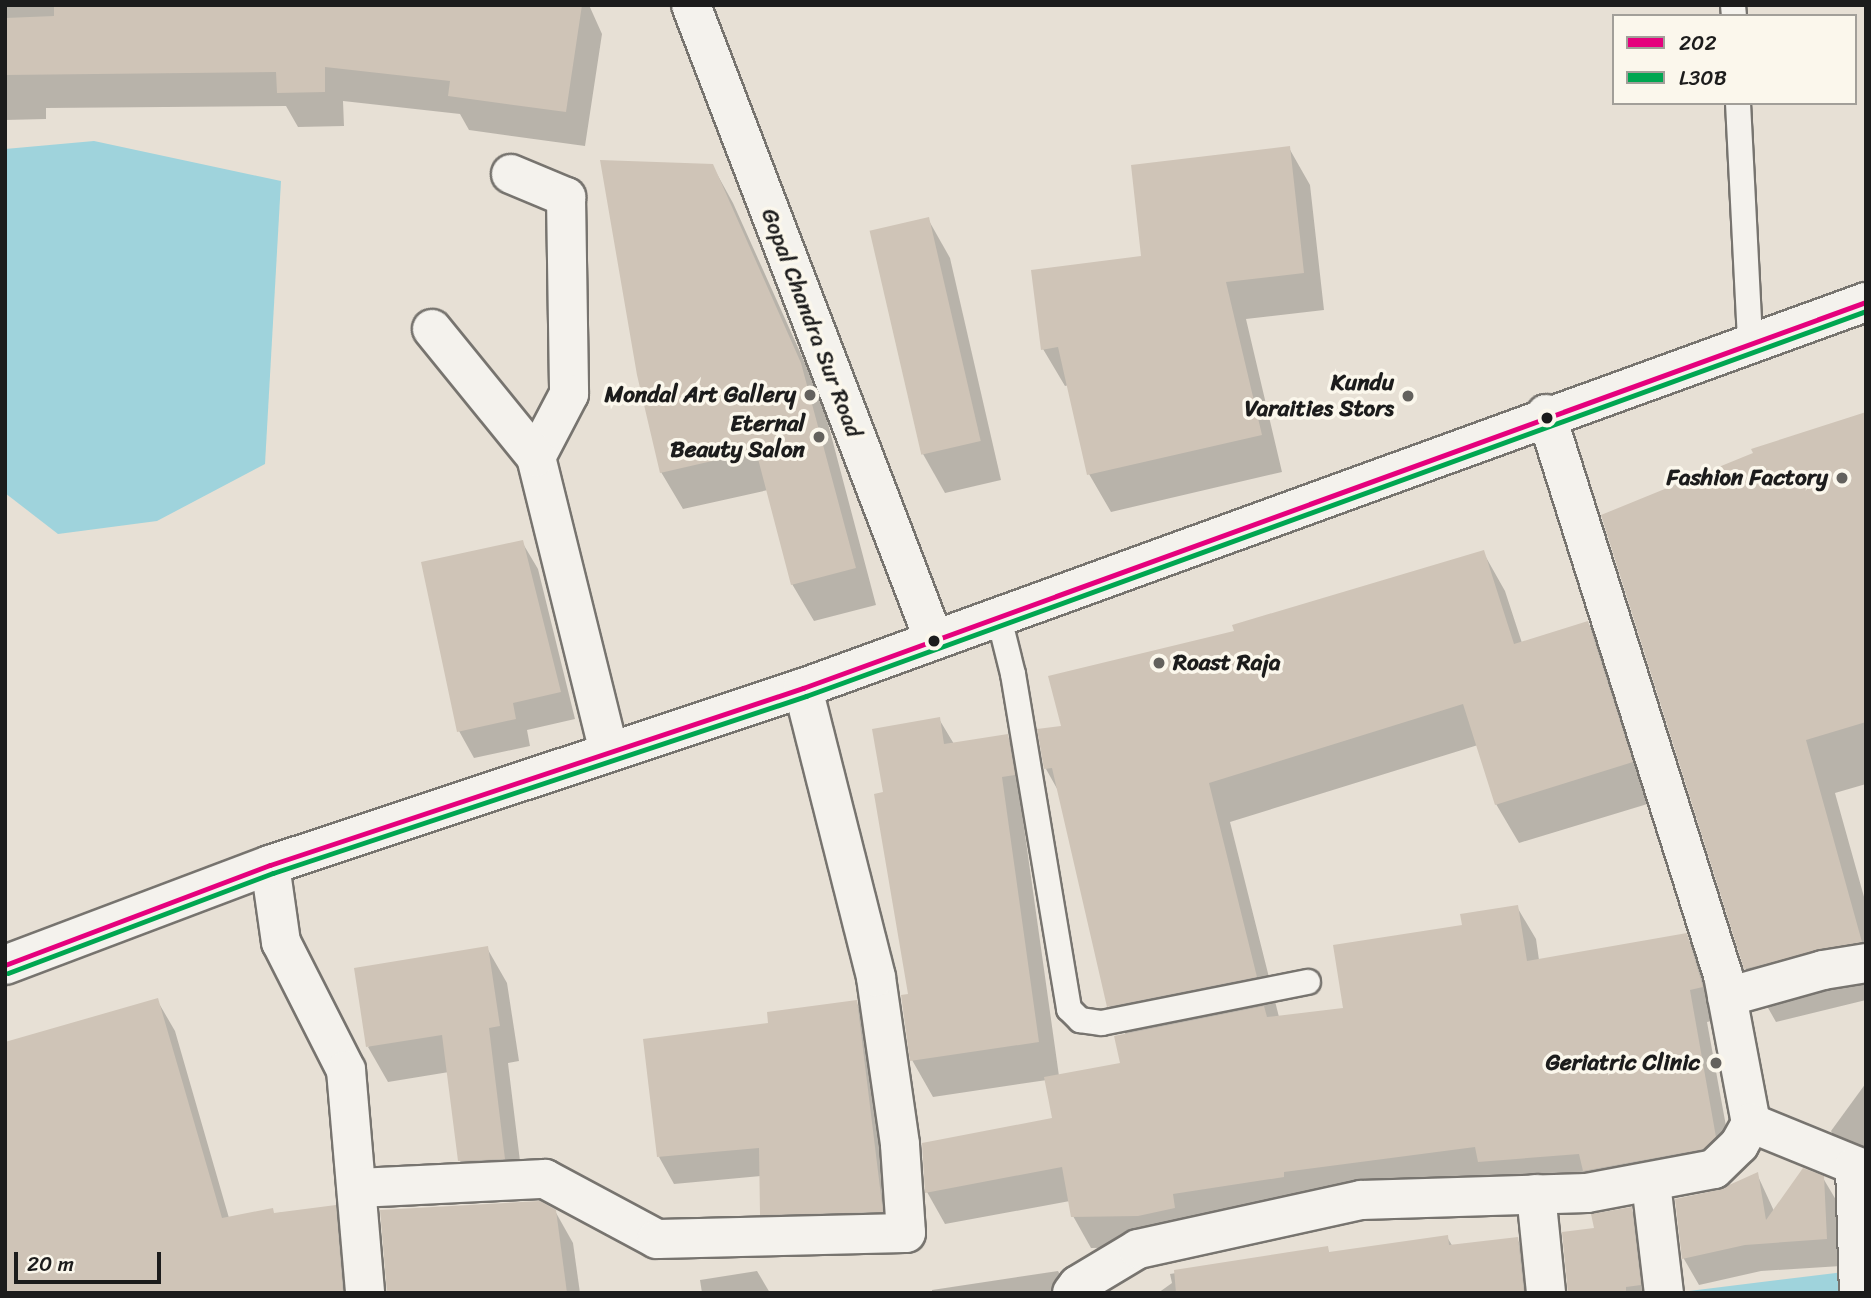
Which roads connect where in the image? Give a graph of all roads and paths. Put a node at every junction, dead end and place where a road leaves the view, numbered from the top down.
1 (691, 5) edge
2 (1738, 105) edge
3 (511, 174) dead end
4 (1866, 302) edge
5 (432, 329) dead end
6 (1750, 343) junction
7 (1546, 414) junction
8 (536, 457) junction
9 (998, 614) junction
10 (934, 640) junction
11 (803, 688) junction
12 (609, 752) junction
13 (270, 865) junction
14 (1866, 963) edge
15 (5, 965) edge
16 (1308, 982) dead end
17 (1727, 997) junction
18 (1751, 1123) junction
19 (1860, 1168) edge
20 (1651, 1183) junction
21 (358, 1188) junction
22 (1536, 1194) junction
23 (365, 1293) edge
24 (1072, 1293) edge
25 (1546, 1293) edge
26 (1664, 1293) edge
27 (1859, 1293) edge

1 - 10 street, Gopal Chandra Sur Road
2 - 6 lane
3 - 8 street
4 - 6 street
5 - 8 street
6 - 7 street
7 - 9 street
7 - 17 street
8 - 12 street
9 - 10 street
9 - 16 lane
10 - 11 street
11 - 12 street
11 - 21 street
12 - 13 street
13 - 15 street
13 - 21 street
14 - 17 street
17 - 18 street
18 - 19 street
18 - 20 street
19 - 27 street
20 - 22 street
20 - 26 street
21 - 23 street
22 - 24 street
22 - 25 street

